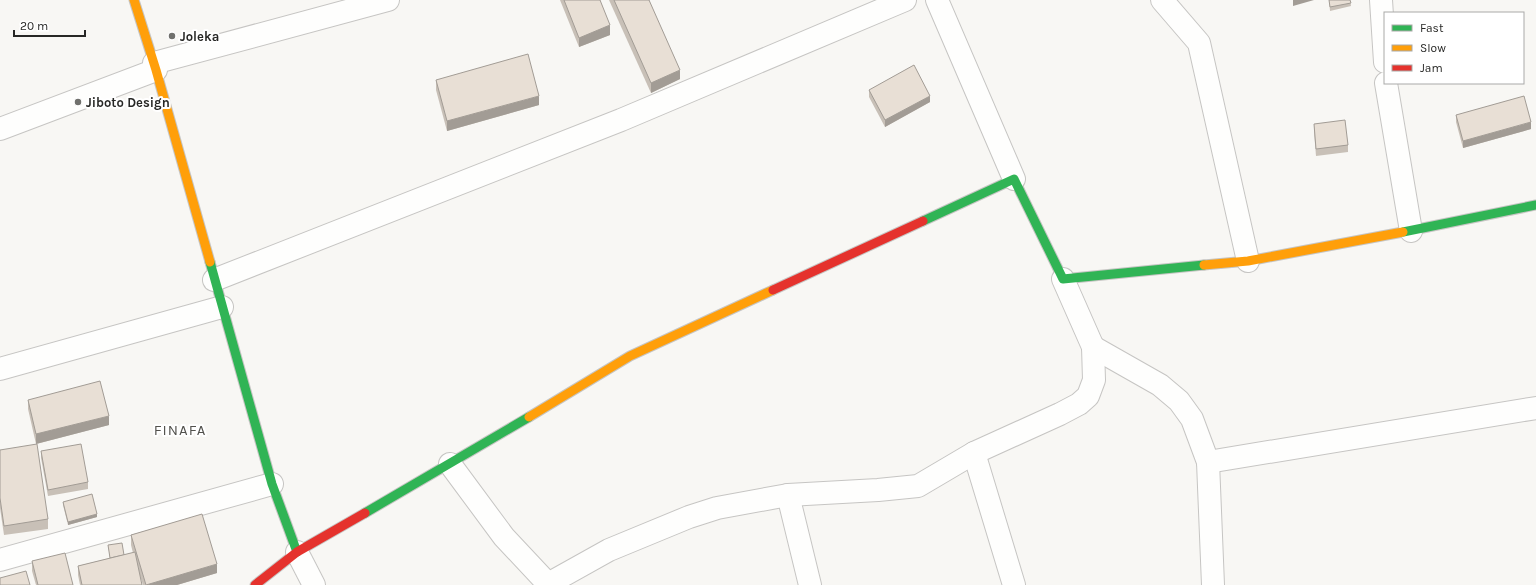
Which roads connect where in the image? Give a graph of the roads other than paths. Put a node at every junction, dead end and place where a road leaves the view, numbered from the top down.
1 (134, 0) edge
2 (388, 0) edge
3 (905, 0) edge
4 (937, 0) edge
5 (1162, 0) edge
6 (1381, 0) edge
7 (1384, 46) edge
8 (155, 66) junction
9 (1386, 84) edge
10 (0, 129) edge
11 (1014, 179) junction
12 (1536, 205) edge
13 (1411, 231) junction
14 (1248, 261) junction
15 (1063, 279) junction
16 (214, 280) junction
17 (222, 307) junction
18 (1092, 346) junction
19 (0, 369) edge
20 (1536, 408) edge
21 (974, 452) junction
22 (1208, 462) junction
23 (450, 464) junction
24 (272, 484) junction
25 (788, 495) junction
26 (297, 552) junction
27 (0, 560) edge
28 (548, 584) edge
29 (254, 585) edge
30 (314, 585) edge
31 (810, 585) edge
32 (1014, 585) edge
33 (1213, 585) edge

1 - 8 street
2 - 8 street
3 - 16 street
4 - 11 street
5 - 14 street
6 - 7 street
8 - 10 street
8 - 16 street
9 - 13 street
11 - 15 street
11 - 23 street
12 - 13 street
13 - 14 street
14 - 15 street
15 - 18 street
16 - 17 street
17 - 19 street
17 - 24 street
18 - 21 street
18 - 22 street
20 - 22 street
21 - 25 street
21 - 32 street
22 - 33 street
23 - 26 street
23 - 28 street
24 - 26 street
24 - 27 street
25 - 28 street
25 - 31 street
26 - 29 street
26 - 30 street

